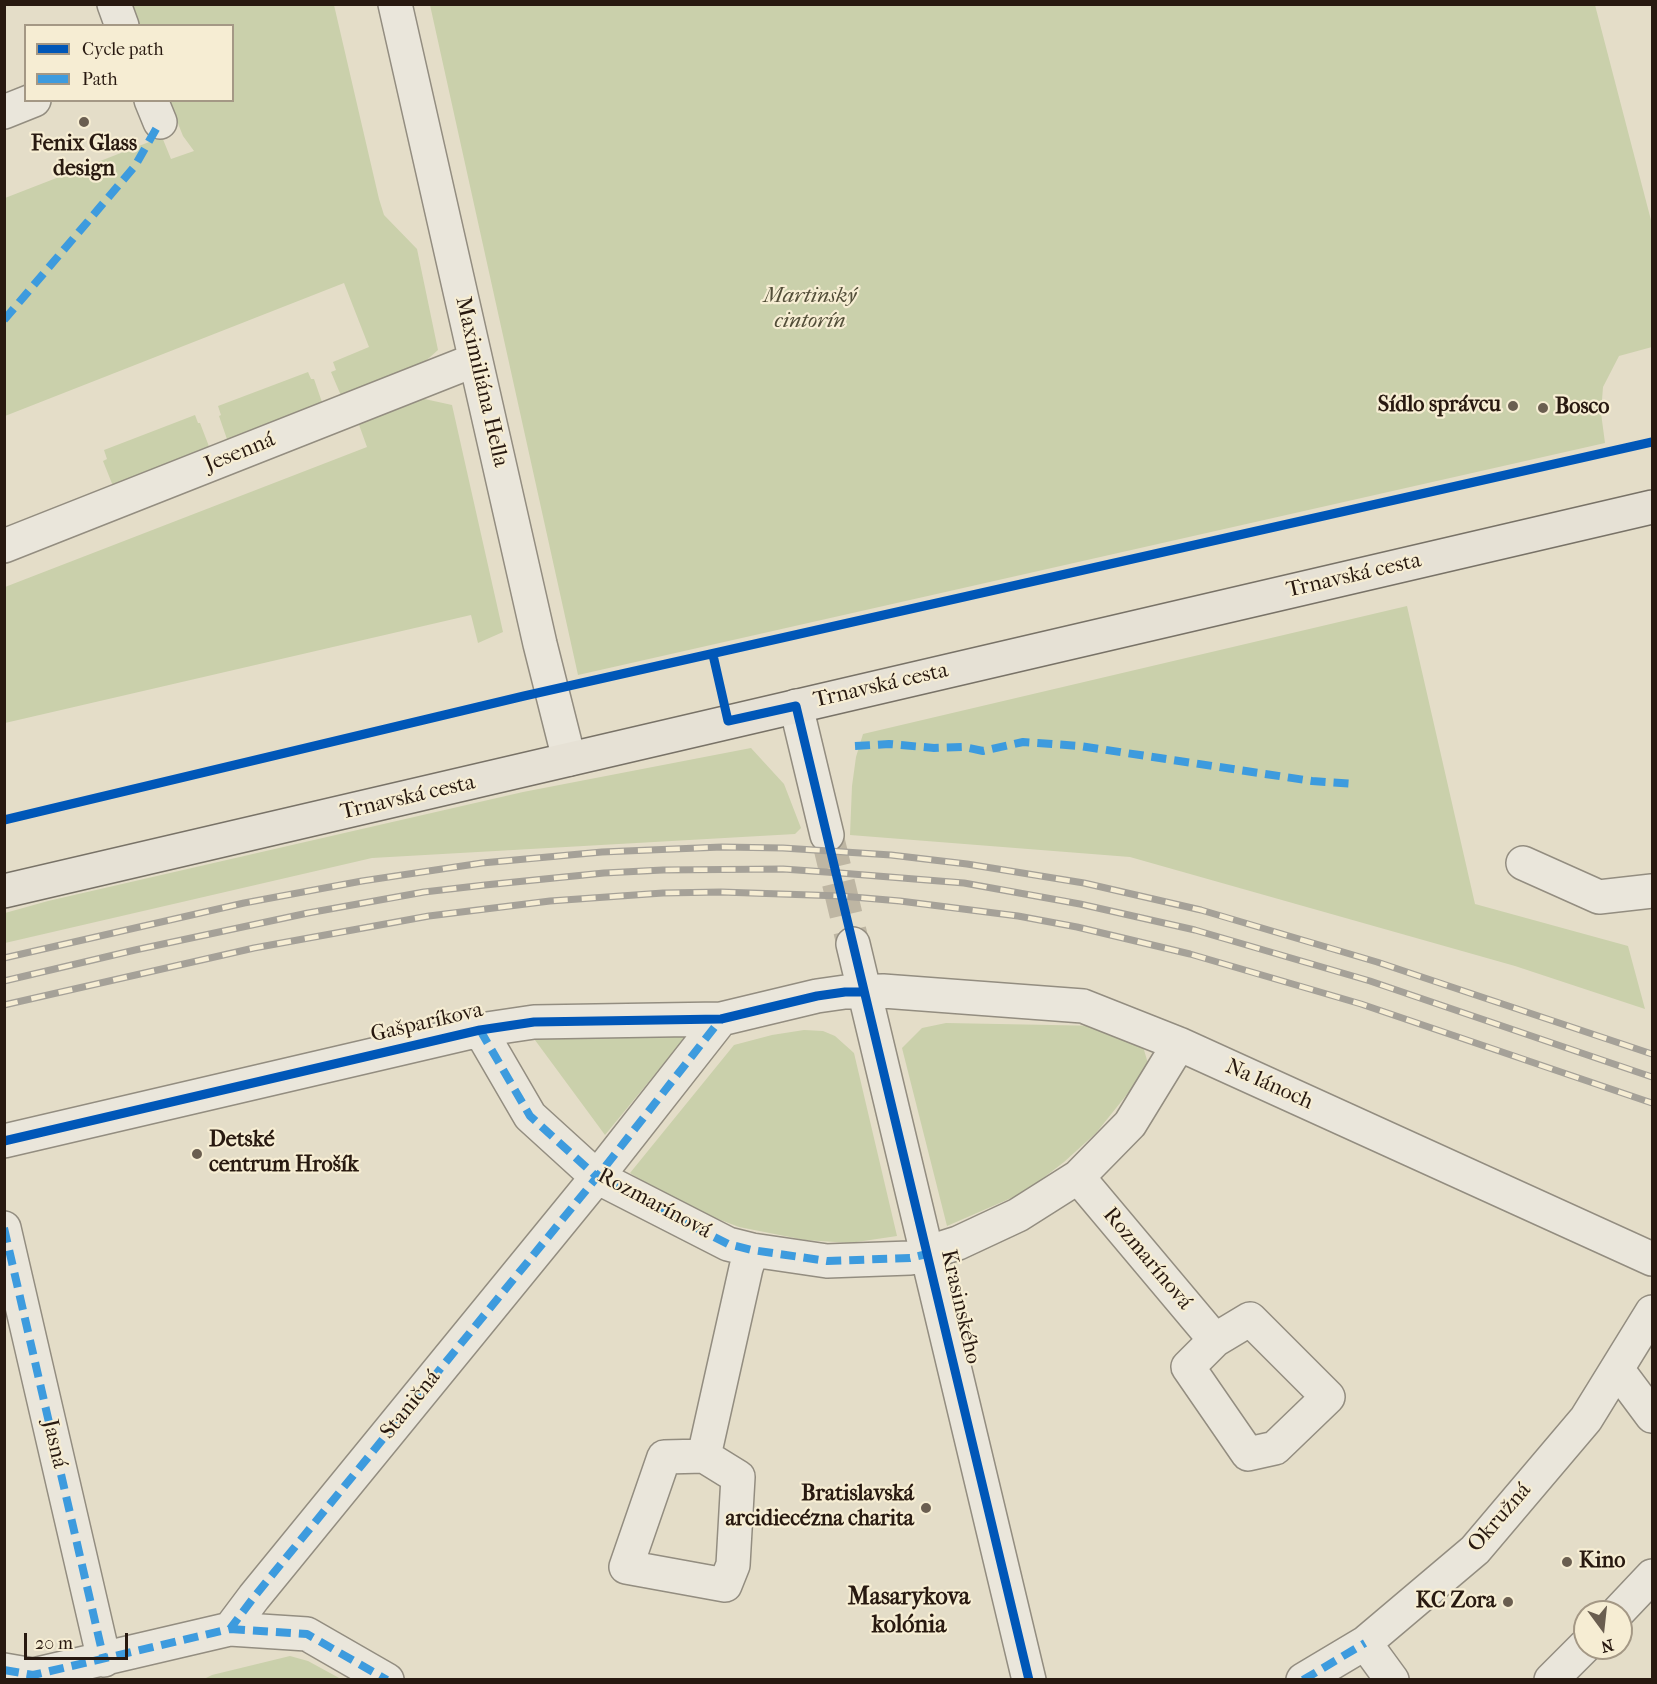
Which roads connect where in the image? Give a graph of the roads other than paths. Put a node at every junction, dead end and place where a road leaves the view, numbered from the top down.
1 (114, 4) edge
2 (395, 4) edge
3 (121, 24) edge
4 (29, 102) edge
5 (4, 112) edge
6 (475, 360) junction
7 (1653, 507) edge
8 (4, 546) edge
9 (796, 706) junction
10 (569, 759) junction
11 (827, 835) tunnel mouth
12 (1523, 863) dead end
13 (4, 891) edge
14 (1653, 891) edge
15 (853, 944) tunnel mouth
16 (864, 992) junction
17 (722, 1019) junction
18 (480, 1030) junction
19 (1179, 1044) junction
20 (4, 1141) edge
21 (597, 1177) junction
22 (1078, 1177) junction
23 (4, 1228) edge
24 (752, 1250) junction
25 (927, 1254) junction
26 (1653, 1259) edge
27 (1653, 1312) edge
28 (1215, 1340) dead end
29 (1617, 1369) junction
30 (1653, 1416) edge
31 (704, 1456) dead end
32 (1653, 1576) edge
33 (1630, 1600) edge
34 (230, 1629) junction
35 (1365, 1643) junction
36 (1573, 1658) edge
37 (104, 1660) junction
38 (23, 1675) edge
39 (387, 1680) edge
40 (1029, 1680) edge
41 (1303, 1680) edge
42 (1392, 1680) edge
43 (1551, 1680) edge

1 - 3 street
2 - 6 street, Maximiliána Hella
4 - 5 street
6 - 8 street, Jesenná
6 - 10 street, Maximiliána Hella
7 - 9 main road, Trnavská cesta
9 - 10 main road, Trnavská cesta
9 - 11 street
10 - 13 main road, Trnavská cesta
12 - 14 street
15 - 16 street, Krasinského
16 - 17 street, Gašparíkova
16 - 19 street, Na lánoch
16 - 25 street, Krasinského
17 - 18 street, Gašparíkova
17 - 21 street, Staničná
18 - 20 street, Gašparíkova
18 - 21 street, Rozmarínová
19 - 22 street, Rozmarínová
19 - 26 street, Na lánoch
21 - 24 street, Rozmarínová
21 - 34 street, Staničná
22 - 25 street, Rozmarínová
22 - 28 street, Rozmarínová
23 - 37 street, Jasná
24 - 25 street, Rozmarínová
24 - 31 street
25 - 40 street, Krasinského
27 - 29 street, Okružná
29 - 30 street
29 - 35 street, Okružná
32 - 33 street
34 - 37 street
34 - 39 street
35 - 41 street, Okružná
35 - 42 street
36 - 43 street
37 - 38 street

